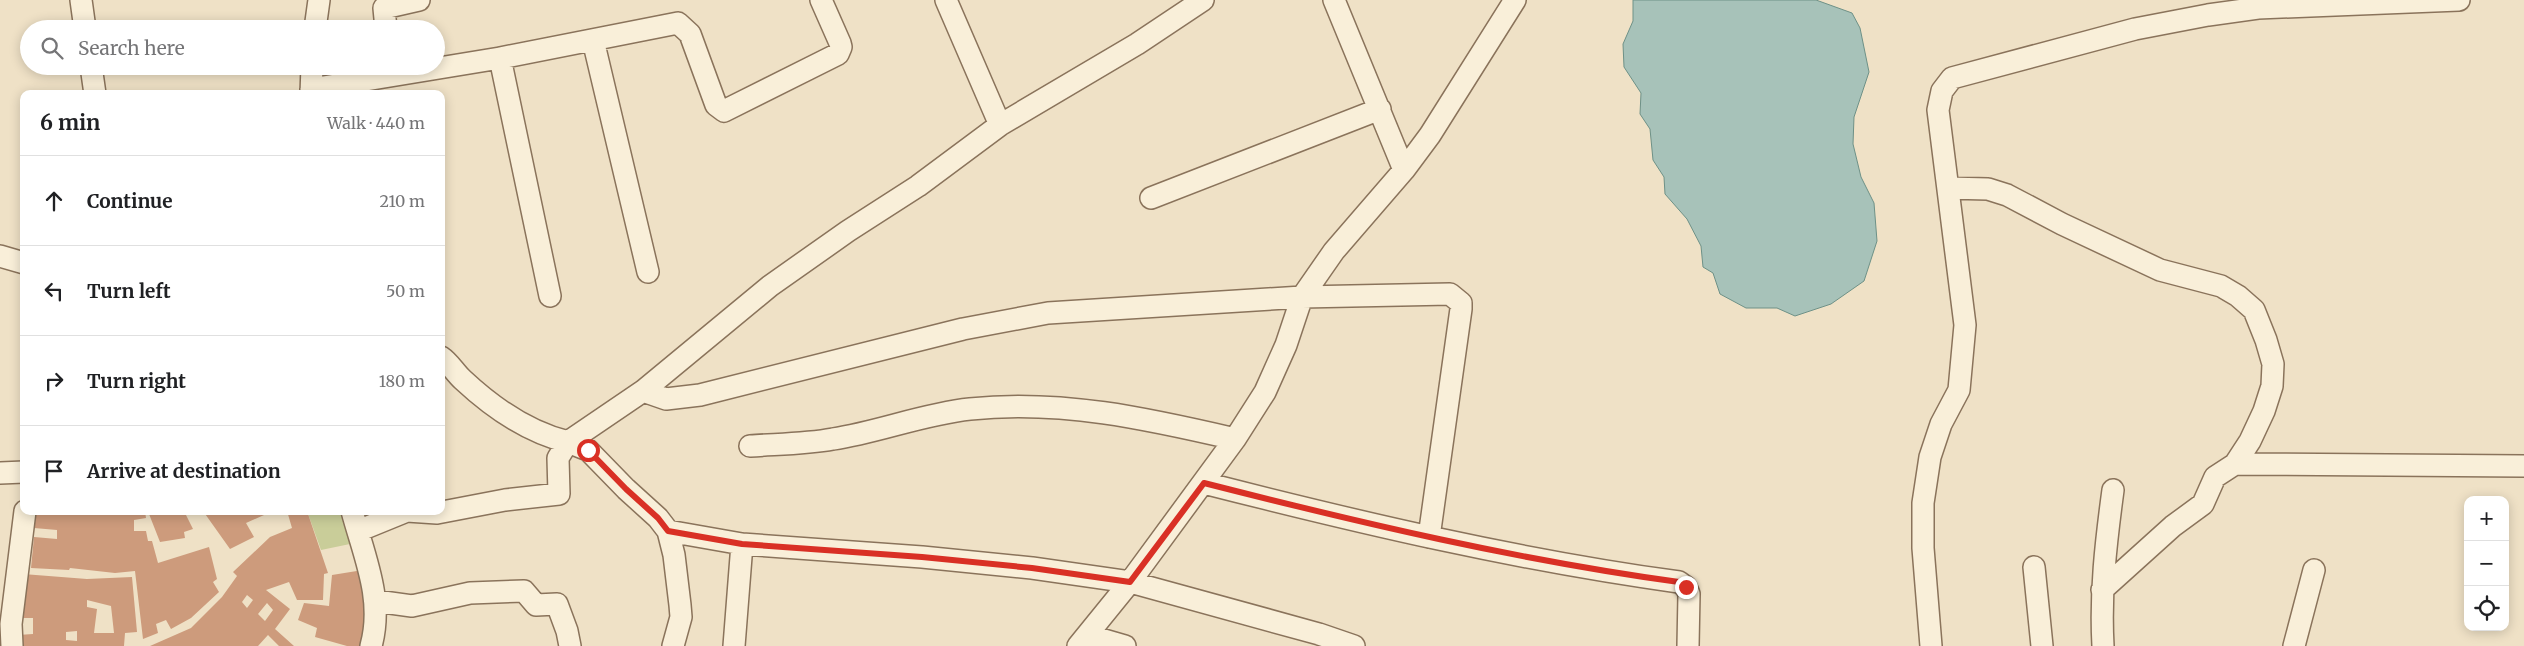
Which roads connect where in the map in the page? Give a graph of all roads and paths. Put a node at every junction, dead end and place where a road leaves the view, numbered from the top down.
1 (81, 0) edge
2 (319, 0) edge
3 (419, 0) edge
4 (820, 0) edge
5 (946, 0) edge
6 (1203, 0) edge
7 (1334, 0) edge
8 (1515, 0) edge
9 (2459, 0) edge
10 (2285, 4) edge
11 (84, 20) edge
12 (316, 20) edge
13 (385, 20) edge
14 (593, 40) junction
15 (500, 58) junction
16 (445, 65) edge
17 (92, 75) edge
18 (312, 75) edge
19 (377, 75) edge
20 (94, 90) edge
21 (311, 90) edge
22 (319, 90) edge
23 (1380, 109) junction
24 (1000, 125) junction
25 (1404, 170) junction
26 (1948, 188) junction
27 (1152, 198) dead end
28 (0, 256) edge
29 (20, 262) edge
30 (648, 272) dead end
31 (550, 296) dead end
32 (1302, 297) junction
33 (445, 361) edge
34 (642, 390) junction
35 (1235, 439) junction
36 (568, 442) junction
37 (750, 446) dead end
38 (2235, 464) junction
39 (2524, 466) edge
40 (20, 472) edge
41 (0, 473) edge
42 (1204, 483) junction
43 (2113, 490) dead end
44 (445, 511) edge
45 (25, 515) edge
46 (386, 515) edge
47 (355, 521) edge
48 (668, 531) junction
49 (1429, 537) junction
50 (742, 544) junction
51 (2034, 567) dead end
52 (2314, 570) dead end
53 (1130, 582) junction
54 (2102, 590) junction
55 (376, 601) junction
56 (1082, 640) edge
57 (1350, 645) edge
58 (12, 646) edge
59 (371, 646) edge
60 (570, 646) edge
61 (673, 646) edge
62 (734, 646) edge
63 (1125, 646) edge
64 (1688, 646) edge
65 (1931, 646) edge
66 (2042, 646) edge
67 (2103, 646) edge
68 (2294, 646) edge

1 - 11 street
2 - 12 street
3 - 13 street
4 - 14 street
5 - 24 street
6 - 24 street
7 - 23 street
8 - 25 street
9 - 10 street
10 - 26 street
14 - 15 street
14 - 30 street
15 - 16 street
15 - 31 street
17 - 20 street
18 - 21 street
19 - 22 street
23 - 25 street
23 - 27 street
24 - 34 street
25 - 32 street
26 - 38 street
26 - 65 street
28 - 29 street
32 - 34 street
32 - 35 street
32 - 49 street
33 - 36 street
34 - 36 street
35 - 37 street
35 - 42 street
36 - 44 street
36 - 48 street
38 - 39 street
38 - 54 street
40 - 41 street
42 - 49 street
42 - 53 street
43 - 54 street
45 - 58 street
46 - 47 street
47 - 55 street
48 - 50 street
48 - 61 street
49 - 64 street
50 - 53 street
50 - 62 street
51 - 66 street
52 - 68 street
53 - 56 street
53 - 57 street
54 - 67 street
55 - 59 street
55 - 60 street
56 - 63 street

